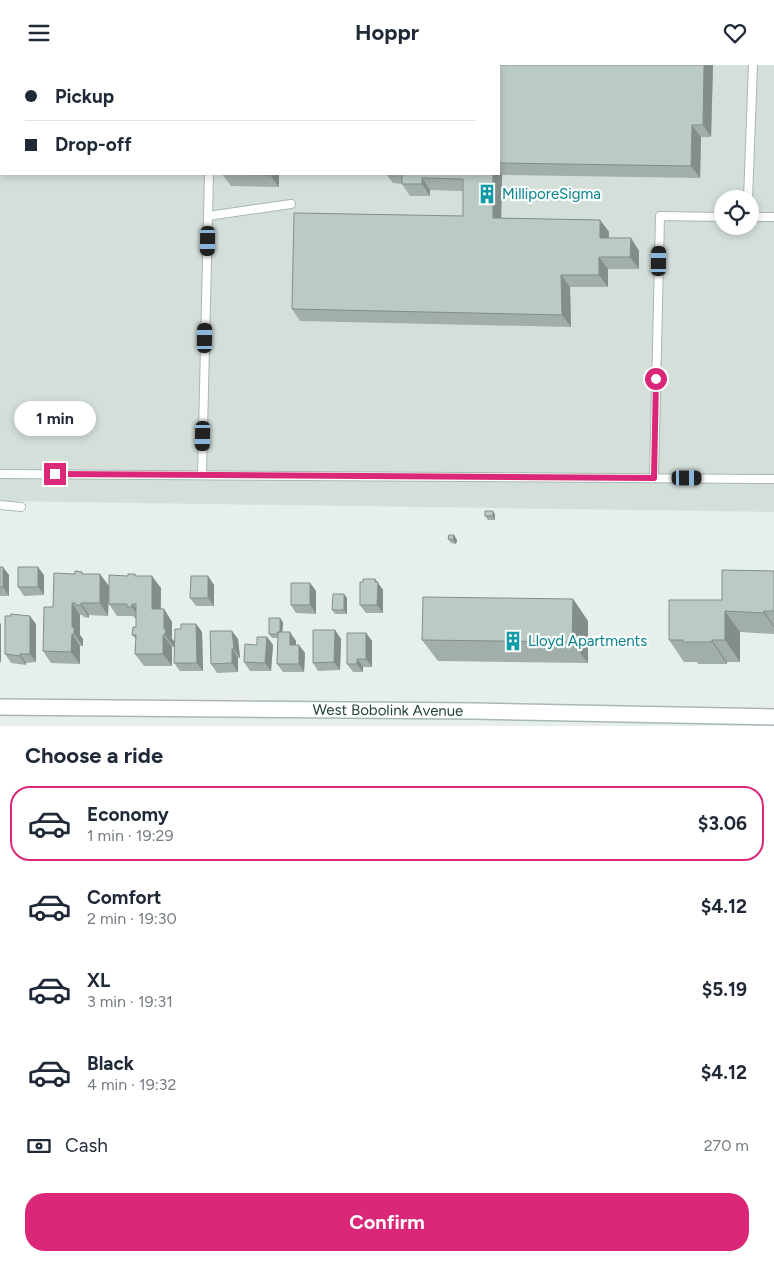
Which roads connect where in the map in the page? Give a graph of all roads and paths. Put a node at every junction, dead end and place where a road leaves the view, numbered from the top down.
1 (753, 65) edge
2 (209, 175) edge
3 (748, 190) edge
4 (291, 205) dead end
5 (208, 216) junction
6 (714, 217) edge
7 (759, 217) edge
8 (774, 217) edge
9 (0, 474) edge
10 (202, 475) junction
11 (654, 478) junction
12 (774, 479) edge
13 (0, 505) edge
14 (22, 507) dead end
15 (0, 707) edge
16 (774, 717) edge
17 (474, 718) edge

1 - 3 lane
2 - 5 lane
4 - 5 lane
5 - 10 lane
6 - 11 lane
7 - 8 lane
9 - 10 lane
10 - 11 lane
11 - 12 lane
13 - 14 lane
15 - 17 street, West Bobolink Avenue
16 - 17 street, West Bobolink Avenue

